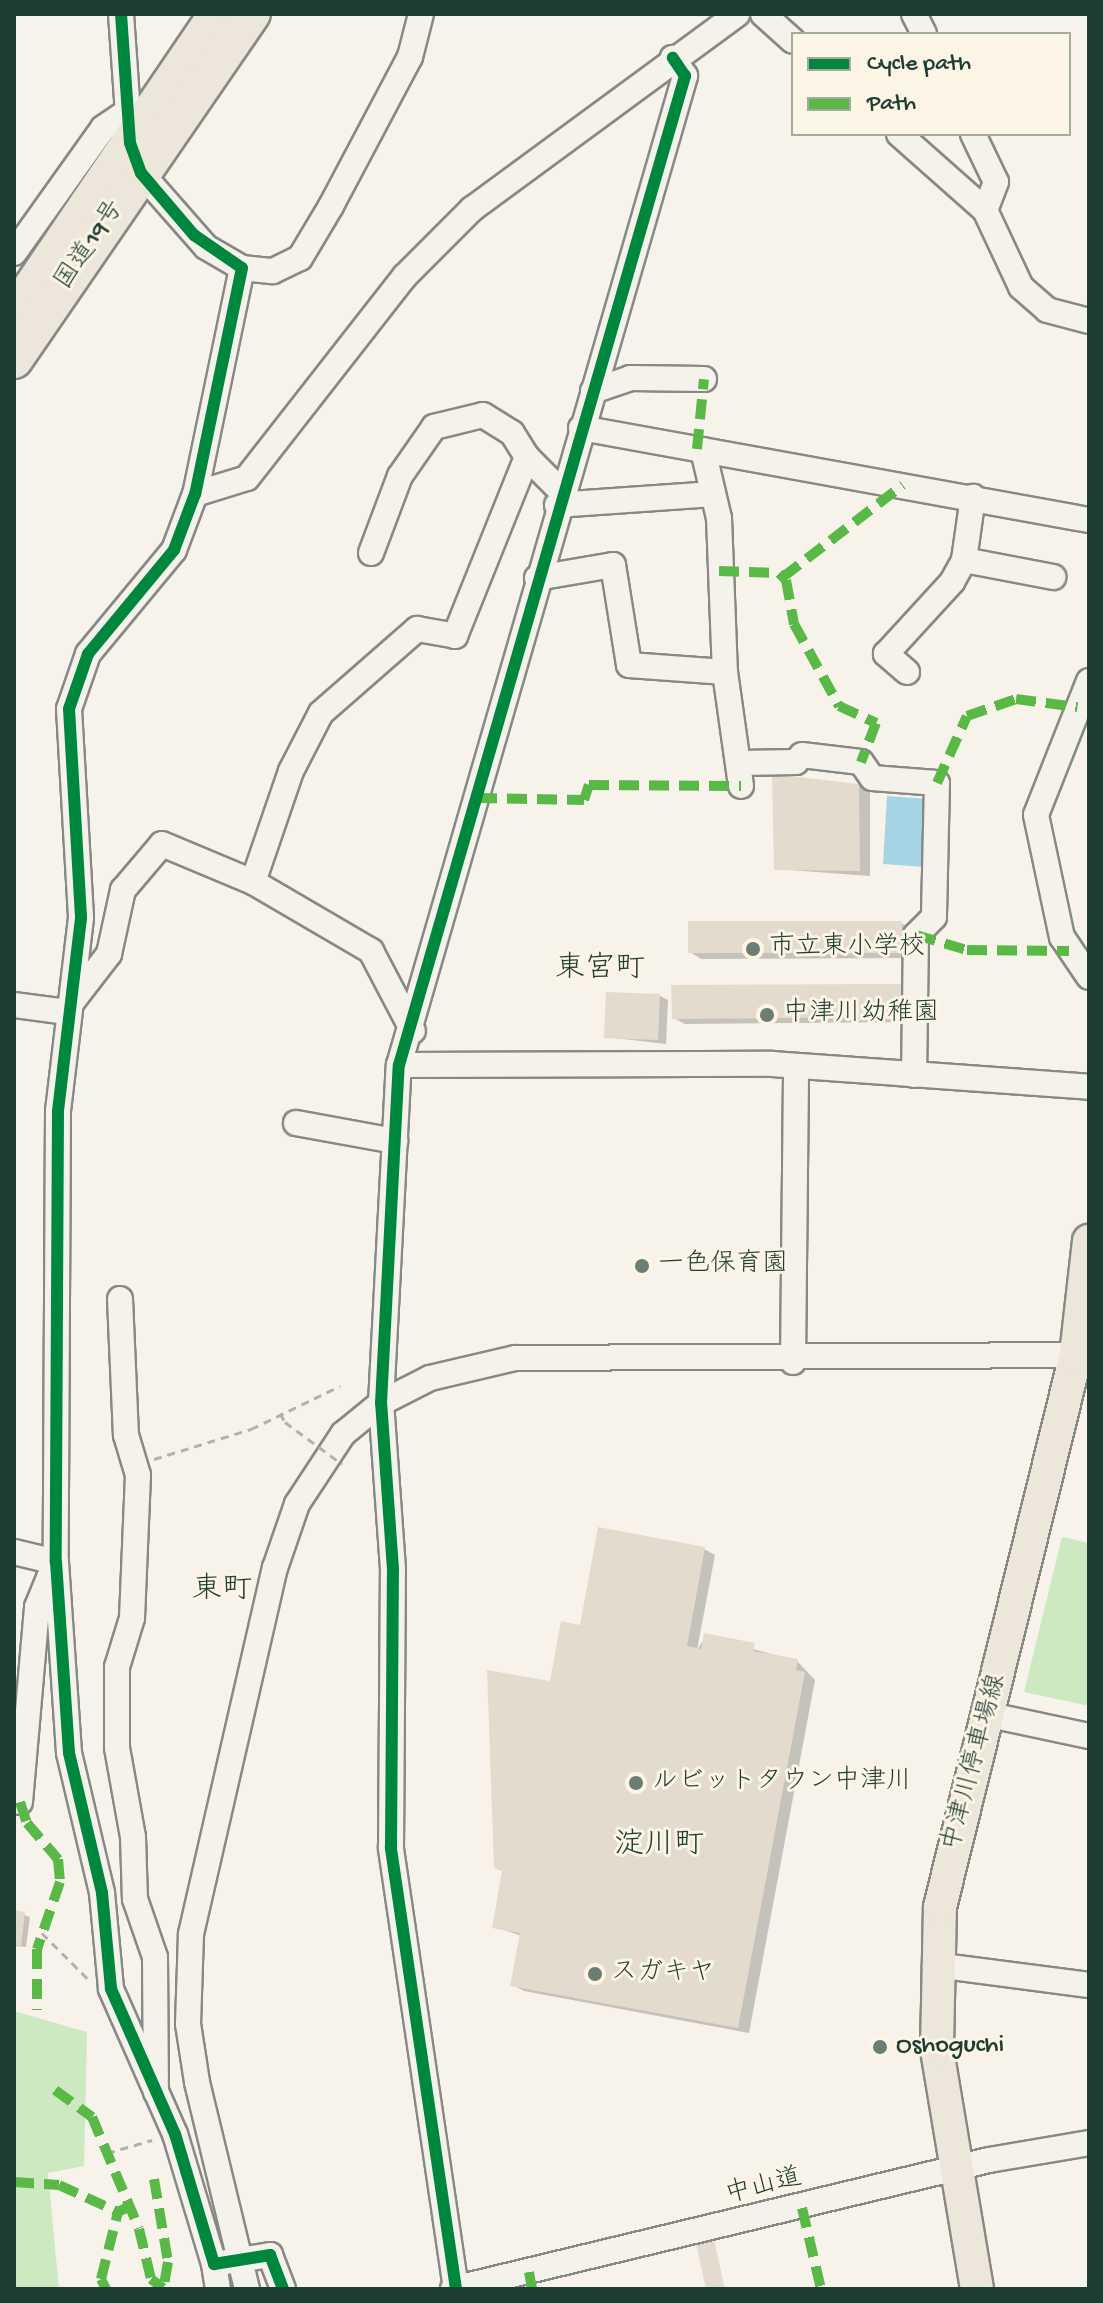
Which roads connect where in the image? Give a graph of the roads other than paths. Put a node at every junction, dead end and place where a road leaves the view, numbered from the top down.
1 (121, 14) edge
2 (217, 14) edge
3 (252, 14) edge
4 (421, 14) edge
5 (737, 14) edge
6 (763, 14) edge
7 (914, 14) edge
8 (923, 32) edge
9 (791, 39) edge
10 (673, 58) junction
11 (901, 136) edge
12 (974, 136) edge
13 (133, 142) junction
14 (985, 210) junction
15 (14, 253) edge
16 (242, 268) junction
17 (14, 313) edge
18 (1089, 321) edge
19 (14, 360) edge
20 (704, 379) dead end
21 (593, 391) junction
22 (581, 428) junction
23 (703, 450) junction
24 (527, 457) junction
25 (195, 494) junction
26 (713, 494) junction
27 (973, 497) junction
28 (559, 498) junction
29 (1089, 520) edge
30 (371, 553) dead end
31 (964, 560) junction
32 (1053, 577) dead end
33 (537, 578) junction
34 (725, 672) junction
35 (907, 672) dead end
36 (1089, 681) edge
37 (253, 882) junction
38 (1089, 977) edge
39 (14, 1005) edge
40 (69, 1008) junction
41 (413, 1031) junction
42 (399, 1065) junction
43 (796, 1071) junction
44 (914, 1075) junction
45 (1089, 1087) edge
46 (296, 1123) dead end
47 (395, 1141) junction
48 (1089, 1241) edge
49 (120, 1299) dead end
50 (1083, 1355) edge
51 (793, 1362) junction
52 (381, 1403) junction
53 (14, 1552) edge
54 (56, 1562) junction
55 (990, 1715) junction
56 (1089, 1736) edge
57 (20, 1802) dead end
58 (935, 1965) junction
59 (1089, 1985) edge
60 (156, 2098) junction
61 (1089, 2143) edge
62 (955, 2169) junction
63 (240, 2255) junction
64 (214, 2264) junction
65 (218, 2289) edge
66 (247, 2289) edge
67 (283, 2289) edge
68 (455, 2289) edge
69 (977, 2289) edge

1 - 13 street
2 - 13 highway, 国道19号
3 - 13 highway, 国道19号
4 - 16 street
5 - 10 street
6 - 9 street
7 - 8 street
10 - 21 street
10 - 25 street
11 - 14 street
12 - 14 street
13 - 15 street
13 - 16 street
13 - 17 highway, 国道19号
13 - 19 highway, 国道19号
14 - 18 street
16 - 25 street
20 - 21 street
21 - 22 street
22 - 23 street
22 - 28 street
23 - 26 street
23 - 27 street
24 - 28 street
24 - 30 street
24 - 37 street
25 - 40 street
26 - 28 street
26 - 34 street
27 - 29 street
27 - 31 street
28 - 33 street
31 - 32 street
31 - 35 street
33 - 34 street
33 - 41 street
34 - 44 street
36 - 38 street
37 - 40 street
37 - 41 street
39 - 40 street
40 - 54 street
41 - 42 street
42 - 43 street
42 - 47 street
43 - 44 street
43 - 51 street
44 - 45 street
46 - 47 street
47 - 52 street
48 - 50 main road, 中津川停車場線
49 - 60 street
50 - 51 street
50 - 55 main road, 中津川停車場線
51 - 52 street
52 - 63 street
52 - 68 street
53 - 54 street
54 - 57 street
54 - 60 street
55 - 56 street
55 - 58 main road, 中津川停車場線
58 - 59 street
58 - 62 main road, 中津川停車場線
60 - 64 street
61 - 62 street, 中山道
62 - 68 street, 中山道
62 - 69 main road, 中津川停車場線
63 - 64 street
63 - 66 street
63 - 67 street
64 - 65 street

